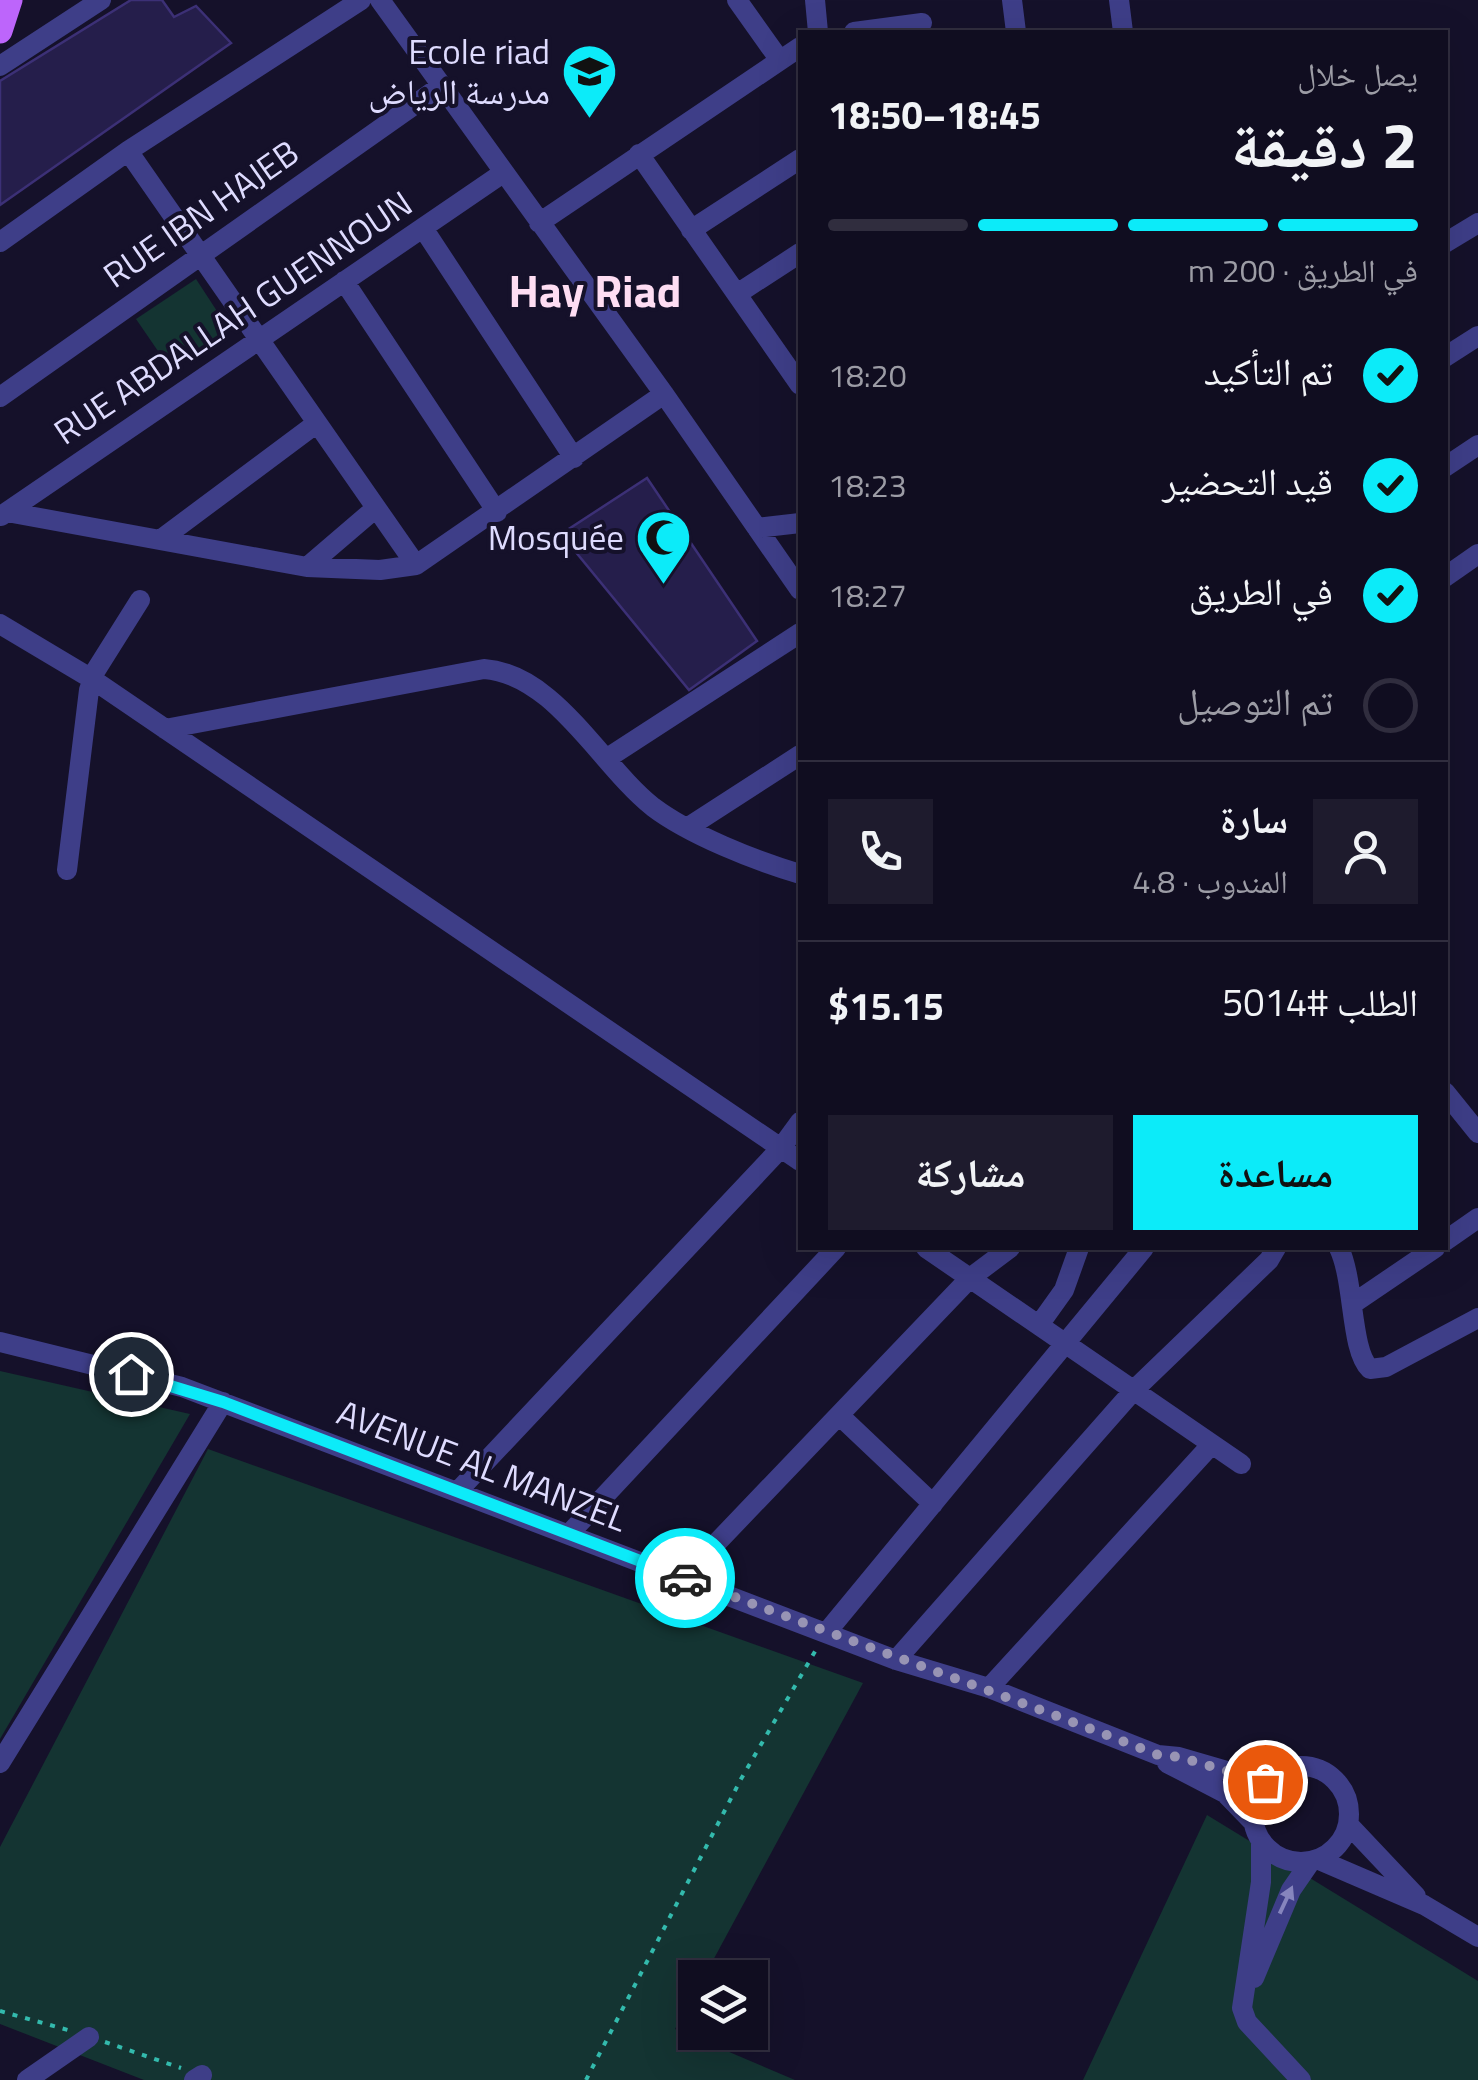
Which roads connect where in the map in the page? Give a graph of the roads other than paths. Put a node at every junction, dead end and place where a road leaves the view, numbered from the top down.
1 (10, 0) edge
2 (101, 0) edge
3 (361, 0) edge
4 (380, 0) edge
5 (737, 0) edge
6 (814, 0) edge
7 (919, 0) edge
8 (1012, 0) edge
9 (1119, 0) edge
10 (923, 28) edge
11 (818, 30) edge
12 (888, 30) edge
13 (1016, 30) edge
14 (1123, 30) edge
15 (0, 32) edge
16 (798, 48) edge
17 (779, 59) junction
18 (0, 66) edge
19 (441, 86) junction
20 (128, 151) junction
21 (639, 154) junction
22 (798, 160) edge
23 (503, 173) junction
24 (539, 223) junction
25 (1478, 223) edge
26 (423, 228) junction
27 (691, 230) junction
28 (1448, 240) edge
29 (0, 242) edge
30 (798, 253) edge
31 (200, 254) junction
32 (344, 282) junction
33 (737, 294) junction
34 (1478, 336) edge
35 (259, 339) junction
36 (1448, 355) edge
37 (798, 382) edge
38 (664, 394) junction
39 (0, 398) edge
40 (317, 423) junction
41 (1478, 445) edge
42 (574, 458) junction
43 (1448, 464) edge
44 (376, 508) junction
45 (497, 512) junction
46 (3, 514) edge
47 (798, 523) edge
48 (757, 528) junction
49 (160, 540) junction
50 (1478, 554) edge
51 (416, 566) junction
52 (307, 567) junction
53 (1448, 575) edge
54 (798, 587) edge
55 (140, 600) dead end
56 (0, 624) edge
57 (798, 635) edge
58 (92, 679) junction
59 (165, 729) junction
60 (798, 756) edge
61 (606, 759) junction
62 (688, 828) junction
63 (66, 870) dead end
64 (798, 873) edge
65 (1449, 1105) edge
66 (798, 1125) edge
67 (1478, 1134) edge
68 (780, 1148) junction
69 (798, 1160) edge
70 (1478, 1218) edge
71 (1448, 1239) edge
72 (834, 1250) edge
73 (929, 1250) edge
74 (1007, 1250) edge
75 (1078, 1250) edge
76 (1142, 1250) edge
77 (1275, 1250) edge
78 (1340, 1250) edge
79 (1432, 1250) edge
80 (970, 1278) junction
81 (1354, 1303) junction
82 (1478, 1318) edge
83 (1039, 1325) junction
84 (0, 1342) edge
85 (1065, 1343) junction
86 (1134, 1390) junction
87 (223, 1402) junction
88 (840, 1415) junction
89 (1212, 1444) junction
90 (1241, 1464) dead end
91 (458, 1491) junction
92 (932, 1504) junction
93 (569, 1534) junction
94 (683, 1578) junction
95 (826, 1633) junction
96 (896, 1660) junction
97 (989, 1688) junction
98 (1158, 1755) junction
99 (0, 1763) edge
100 (1265, 1782) junction
101 (1348, 1824) junction
102 (1257, 1832) junction
103 (1314, 1860) junction
104 (1424, 1904) junction
105 (1478, 1937) edge
106 (1242, 2008) junction
107 (89, 2037) dead end
108 (27, 2080) edge
109 (1301, 2080) edge

1 - 15 main road
2 - 18 street
3 - 20 street
4 - 19 street
5 - 17 street
6 - 11 street
7 - 10 street
8 - 13 street
9 - 14 street
10 - 12 street
16 - 17 street
17 - 21 street
19 - 23 street
19 - 31 street, RUE IBN HAJEB
20 - 29 street
20 - 31 street
21 - 24 street
21 - 27 street
22 - 27 street
23 - 24 street
23 - 26 street, RUE ABDALLAH GUENNOUN
24 - 38 street
25 - 28 street
26 - 32 street, RUE ABDALLAH GUENNOUN
26 - 42 street
27 - 33 street
30 - 33 street
31 - 35 street
31 - 39 street, RUE IBN HAJEB
32 - 35 street, RUE ABDALLAH GUENNOUN
32 - 45 street
33 - 37 street
34 - 36 street
35 - 40 street
35 - 46 street, RUE ABDALLAH GUENNOUN
38 - 42 street
38 - 48 street
40 - 44 street
40 - 49 street
41 - 43 street
42 - 45 street
44 - 51 street
44 - 52 street
45 - 51 street
46 - 49 street
47 - 48 street
48 - 54 street
49 - 52 street
50 - 53 street
51 - 52 street
55 - 58 street
56 - 58 street
57 - 61 street
58 - 59 street
58 - 63 street
59 - 61 street
59 - 68 street
60 - 62 street
61 - 62 street
62 - 64 street
65 - 67 street
66 - 68 street
68 - 69 street
68 - 91 street
70 - 71 street
72 - 93 street
73 - 80 street
74 - 80 street
75 - 83 street
76 - 85 street
77 - 86 street
78 - 81 street
79 - 81 street
80 - 83 street
80 - 88 street
81 - 82 street
83 - 85 street
84 - 87 street, AVENUE AL MANZEL
85 - 86 street
85 - 92 street
86 - 89 street
86 - 96 street
87 - 91 street, AVENUE AL MANZEL
87 - 99 street
88 - 92 street
88 - 94 street
89 - 90 street
89 - 97 street
91 - 93 street, AVENUE AL MANZEL
92 - 95 street
93 - 94 street, AVENUE AL MANZEL
94 - 95 street, AVENUE AL MANZEL
95 - 96 street, AVENUE AL MANZEL
96 - 97 street, AVENUE AL MANZEL
97 - 98 street, AVENUE AL MANZEL
98 - 100 street, AVENUE AL MANZEL
98 - 102 street, AVENUE AL MANZEL
100 - 101 street
100 - 102 street
101 - 103 street
101 - 104 street
102 - 103 street
102 - 106 street
103 - 104 street
106 -> 103 street
104 - 105 street
106 - 109 street
107 - 108 street

